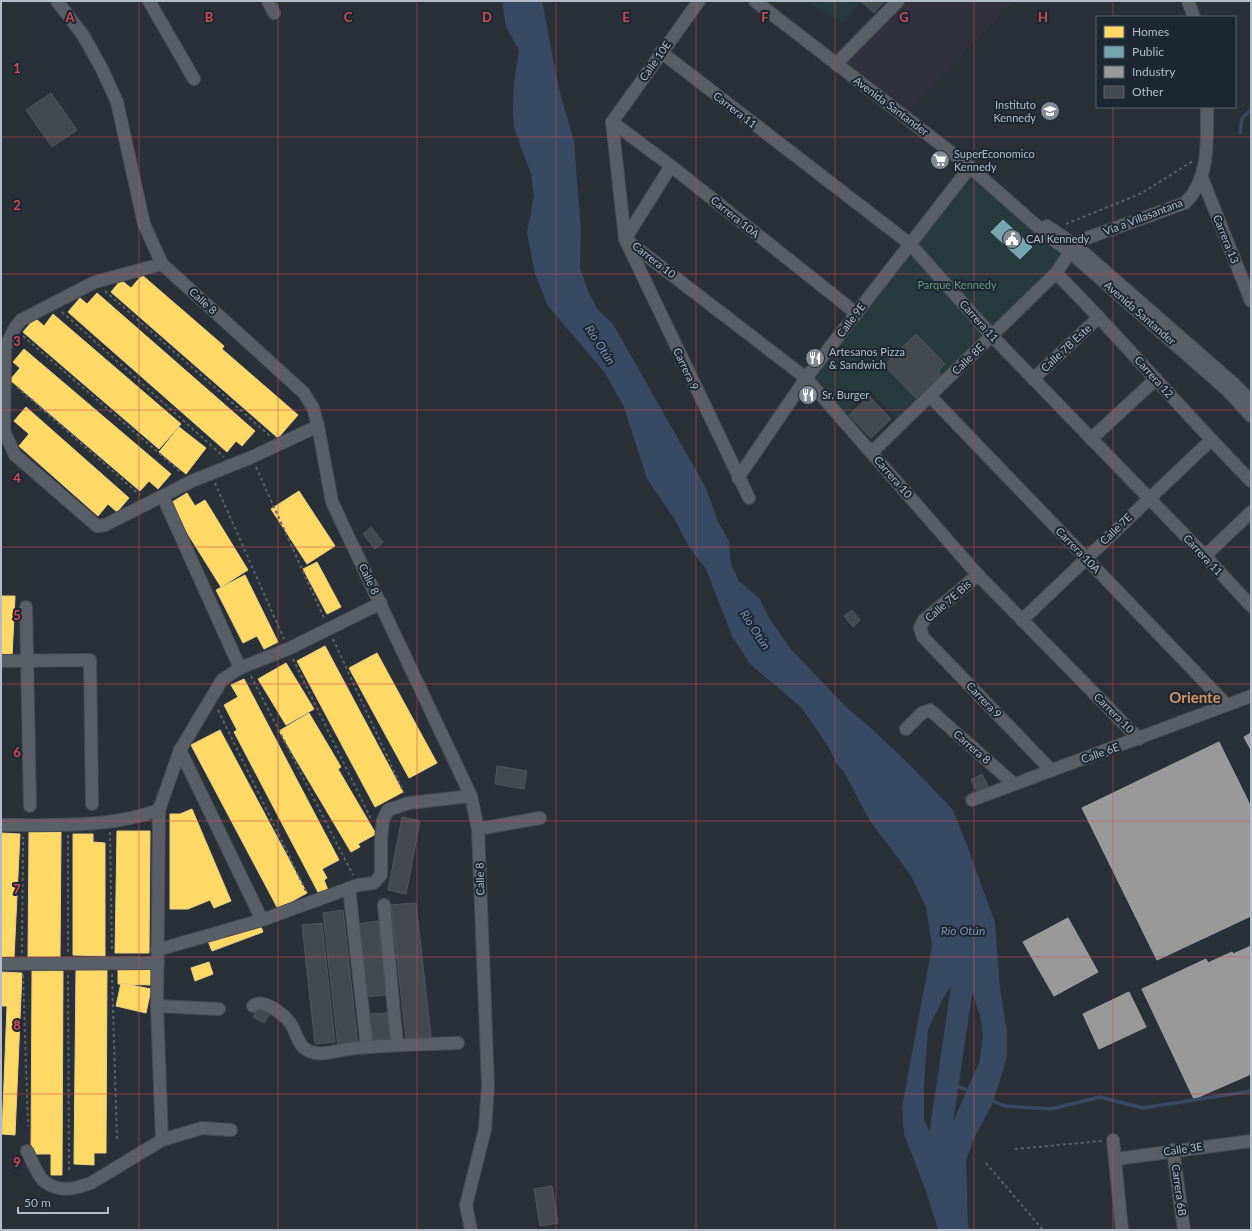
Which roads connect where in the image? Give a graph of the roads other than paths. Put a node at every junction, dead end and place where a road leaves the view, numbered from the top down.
1 (56, 1) edge
2 (149, 1) edge
3 (268, 1) edge
4 (699, 1) edge
5 (755, 1) edge
6 (898, 1) edge
7 (1188, 1) edge
8 (274, 14) dead end
9 (1194, 16) edge
10 (661, 52) junction
11 (836, 64) junction
12 (194, 79) dead end
13 (1207, 108) edge
14 (612, 122) junction
15 (671, 166) junction
16 (970, 167) junction
17 (1202, 178) junction
18 (1025, 214) junction
19 (625, 238) junction
20 (910, 244) junction
21 (1073, 248) junction
22 (162, 264) junction
23 (1056, 273) junction
24 (1251, 301) edge
25 (856, 313) junction
26 (1099, 317) junction
27 (992, 336) junction
28 (806, 378) junction
29 (1033, 379) junction
30 (1156, 379) junction
31 (930, 396) junction
32 (1251, 401) edge
33 (1251, 416) edge
34 (318, 426) junction
35 (1091, 439) junction
36 (1210, 440) junction
37 (872, 452) junction
38 (738, 478) junction
39 (1251, 481) edge
40 (163, 497) junction
41 (749, 498) dead end
42 (1148, 498) junction
43 (1251, 512) edge
44 (1205, 556) junction
45 (1086, 557) junction
46 (978, 575) junction
47 (381, 603) junction
48 (1251, 606) edge
49 (26, 607) dead end
50 (1022, 620) junction
51 (920, 628) joint
52 (26, 660) junction
53 (1, 661) edge
54 (243, 668) junction
55 (1251, 696) edge
56 (1226, 704) junction
57 (906, 729) dead end
58 (1139, 739) junction
59 (180, 750) junction
60 (1051, 770) junction
61 (1014, 784) junction
62 (472, 796) junction
63 (972, 800) dead end
64 (92, 804) dead end
65 (30, 806) dead end
66 (159, 810) junction
67 (540, 818) dead end
68 (1, 825) edge
69 (478, 829) junction
70 (354, 887) junction
71 (384, 905) dead end
72 (262, 920) junction
73 (157, 950) junction
74 (158, 963) junction
75 (1, 964) edge
76 (157, 1006) junction
77 (253, 1006) dead end
78 (219, 1009) dead end
79 (458, 1043) dead end
80 (398, 1045) junction
81 (367, 1048) junction
82 (232, 1130) dead end
83 (162, 1140) junction
84 (1113, 1140) road end
85 (1251, 1141) edge
86 (1173, 1150) junction
87 (27, 1151) dead end
88 (1116, 1159) junction
89 (471, 1230) edge
90 (1122, 1230) edge
91 (1184, 1230) edge

1 - 22 street, Calle 8
2 - 12 street
3 - 8 street
4 - 10 street, Calle 10E
5 - 11 street, Avenida Santander
6 - 11 street
7 - 9 street
10 - 14 street, Calle 10E
10 - 20 street, Carrera 11
11 - 16 street, Avenida Santander
13 - 17 street, Vía a Villasantana
14 - 15 street, Carrera 10A
14 - 19 street, Carrera 9
15 - 19 street
15 - 25 street, Carrera 10A
16 - 18 street, Avenida Santander
16 - 20 street, Calle 9E
17 - 21 street, Vía a Villasantana
17 - 24 street, Carrera 13
18 - 21 street, Avenida Santander
18 - 21 street, Avenida Santander
19 - 28 street, Carrera 10
19 - 38 street, Carrera 9
20 - 25 street, Calle 9E
20 - 27 street, Carrera 11
21 - 23 street, Calle 8E
21 - 32 street, Avenida Santander
21 - 33 street, Avenida Santander
22 - 34 street, Calle 8
22 - 40 street
23 - 26 street, Carrera 12
23 - 27 street, Calle 8E
25 - 28 street, Calle 9E
26 - 29 street, Calle 7B Este
26 - 30 street, Carrera 12
27 - 29 street, Carrera 11
27 - 31 street, Calle 8E
28 - 37 street, Carrera 10
28 - 38 street, Calle 9E
29 - 35 street, Carrera 11
30 - 35 street
30 - 36 street, Carrera 12
31 - 37 street, Calle 8E
31 - 45 street, Carrera 10A
34 - 40 street
34 - 47 street, Calle 8
35 - 42 street, Carrera 11
36 - 39 street, Carrera 12
36 - 42 street, Calle 7E
37 - 46 street, Carrera 10
38 - 41 street, Carrera 9
40 - 54 street
42 - 44 street, Carrera 11
42 - 45 street, Calle 7E
43 - 44 street
44 - 48 street, Carrera 11
45 - 50 street, Calle 7E
45 - 56 street, Carrera 10A
46 - 50 street, Carrera 10
46 - 51 street, Calle 7E Bis
47 - 54 street
47 - 62 street, Calle 8
49 - 52 street
50 - 58 street, Carrera 10
51 - 60 street, Carrera 9
52 - 53 street
52 - 64 street
52 - 65 street
54 - 59 street
55 - 56 street, Calle 6E
56 - 58 street, Calle 6E
57 - 61 street, Carrera 8
58 - 60 street, Calle 6E
59 - 66 street
59 - 72 street
60 - 61 street, Calle 6E
61 - 63 street, Calle 6E
62 - 69 street, Calle 8
62 - 70 street
66 - 68 street
66 - 73 street
67 - 69 street
69 - 89 street, Calle 8
70 - 72 street
70 - 81 street
71 - 80 street
72 - 73 street
73 - 74 street
74 - 75 street
74 - 76 street
76 - 78 street
76 - 83 street
77 - 81 street
79 - 80 street
80 - 81 street
82 - 83 street
83 - 87 street
84 - 88 street
85 - 86 street, Calle 3E
86 - 88 street, Calle 3E
86 - 91 street, Carrera 6B
88 - 90 street

